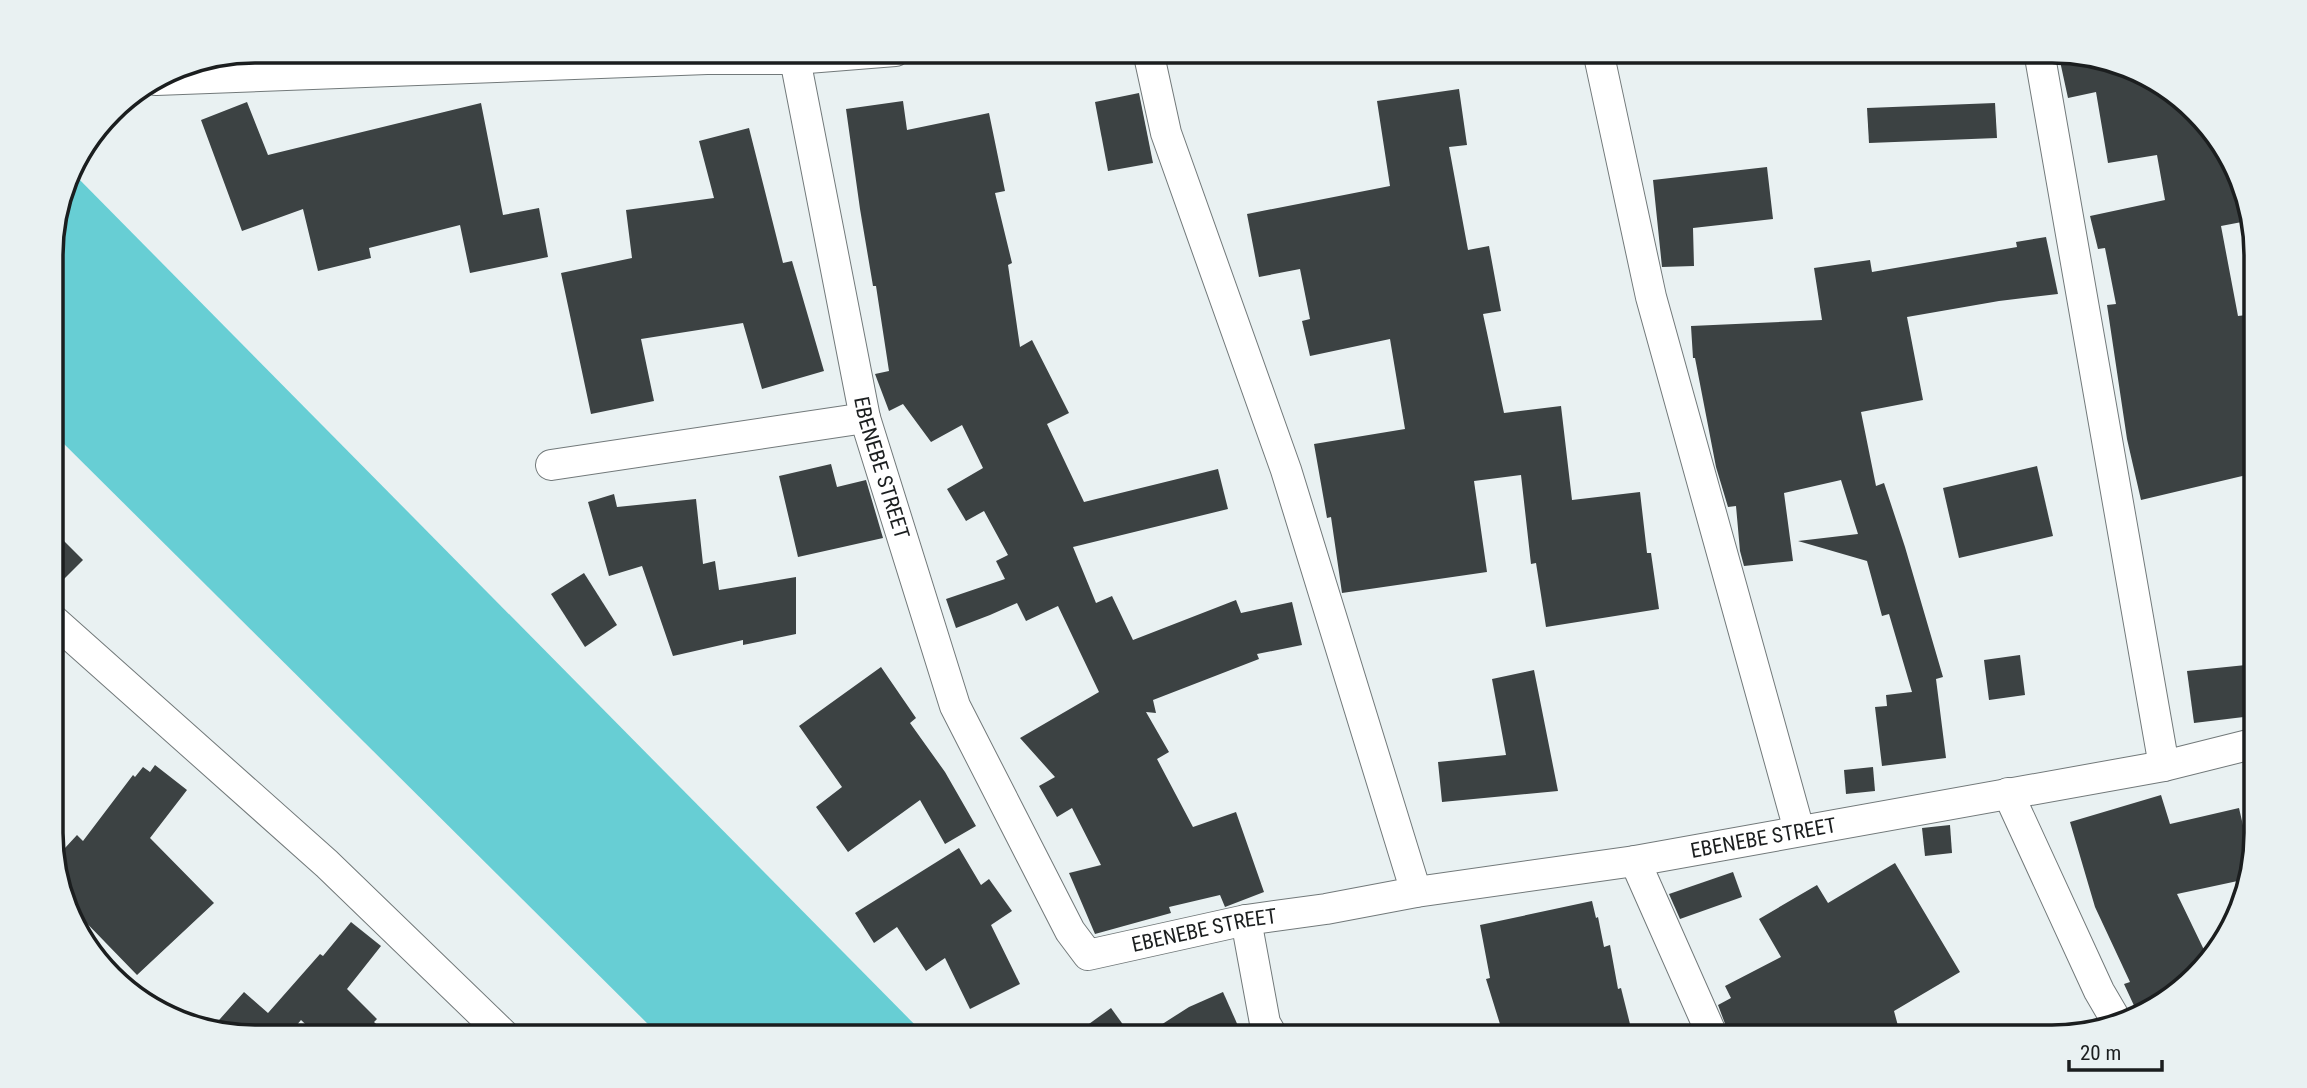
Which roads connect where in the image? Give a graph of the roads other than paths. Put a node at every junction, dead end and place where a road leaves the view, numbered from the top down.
1 (603, 63) edge
2 (796, 63) edge
3 (1151, 63) edge
4 (1601, 63) edge
5 (2041, 63) edge
6 (179, 79) edge
7 (866, 418) junction
8 (551, 465) dead end
9 (63, 629) edge
10 (2244, 746) edge
11 (2164, 766) junction
12 (2008, 793) junction
13 (1800, 830) junction
14 (1635, 861) junction
15 (1416, 892) junction
16 (1246, 920) junction
17 (2113, 1014) edge
18 (494, 1025) edge
19 (1266, 1025) edge
20 (1708, 1025) edge

1 - 6 street
2 - 7 street, EBENEBE STREET
3 - 15 street
4 - 13 street
5 - 11 street
7 - 8 street
7 - 16 street, EBENEBE STREET
9 - 18 street
10 - 11 street, EBENEBE STREET
11 - 12 street, EBENEBE STREET
12 - 13 street, EBENEBE STREET
12 - 17 street
13 - 14 street, EBENEBE STREET
14 - 15 street, EBENEBE STREET
14 - 20 street
15 - 16 street, EBENEBE STREET
16 - 19 street

